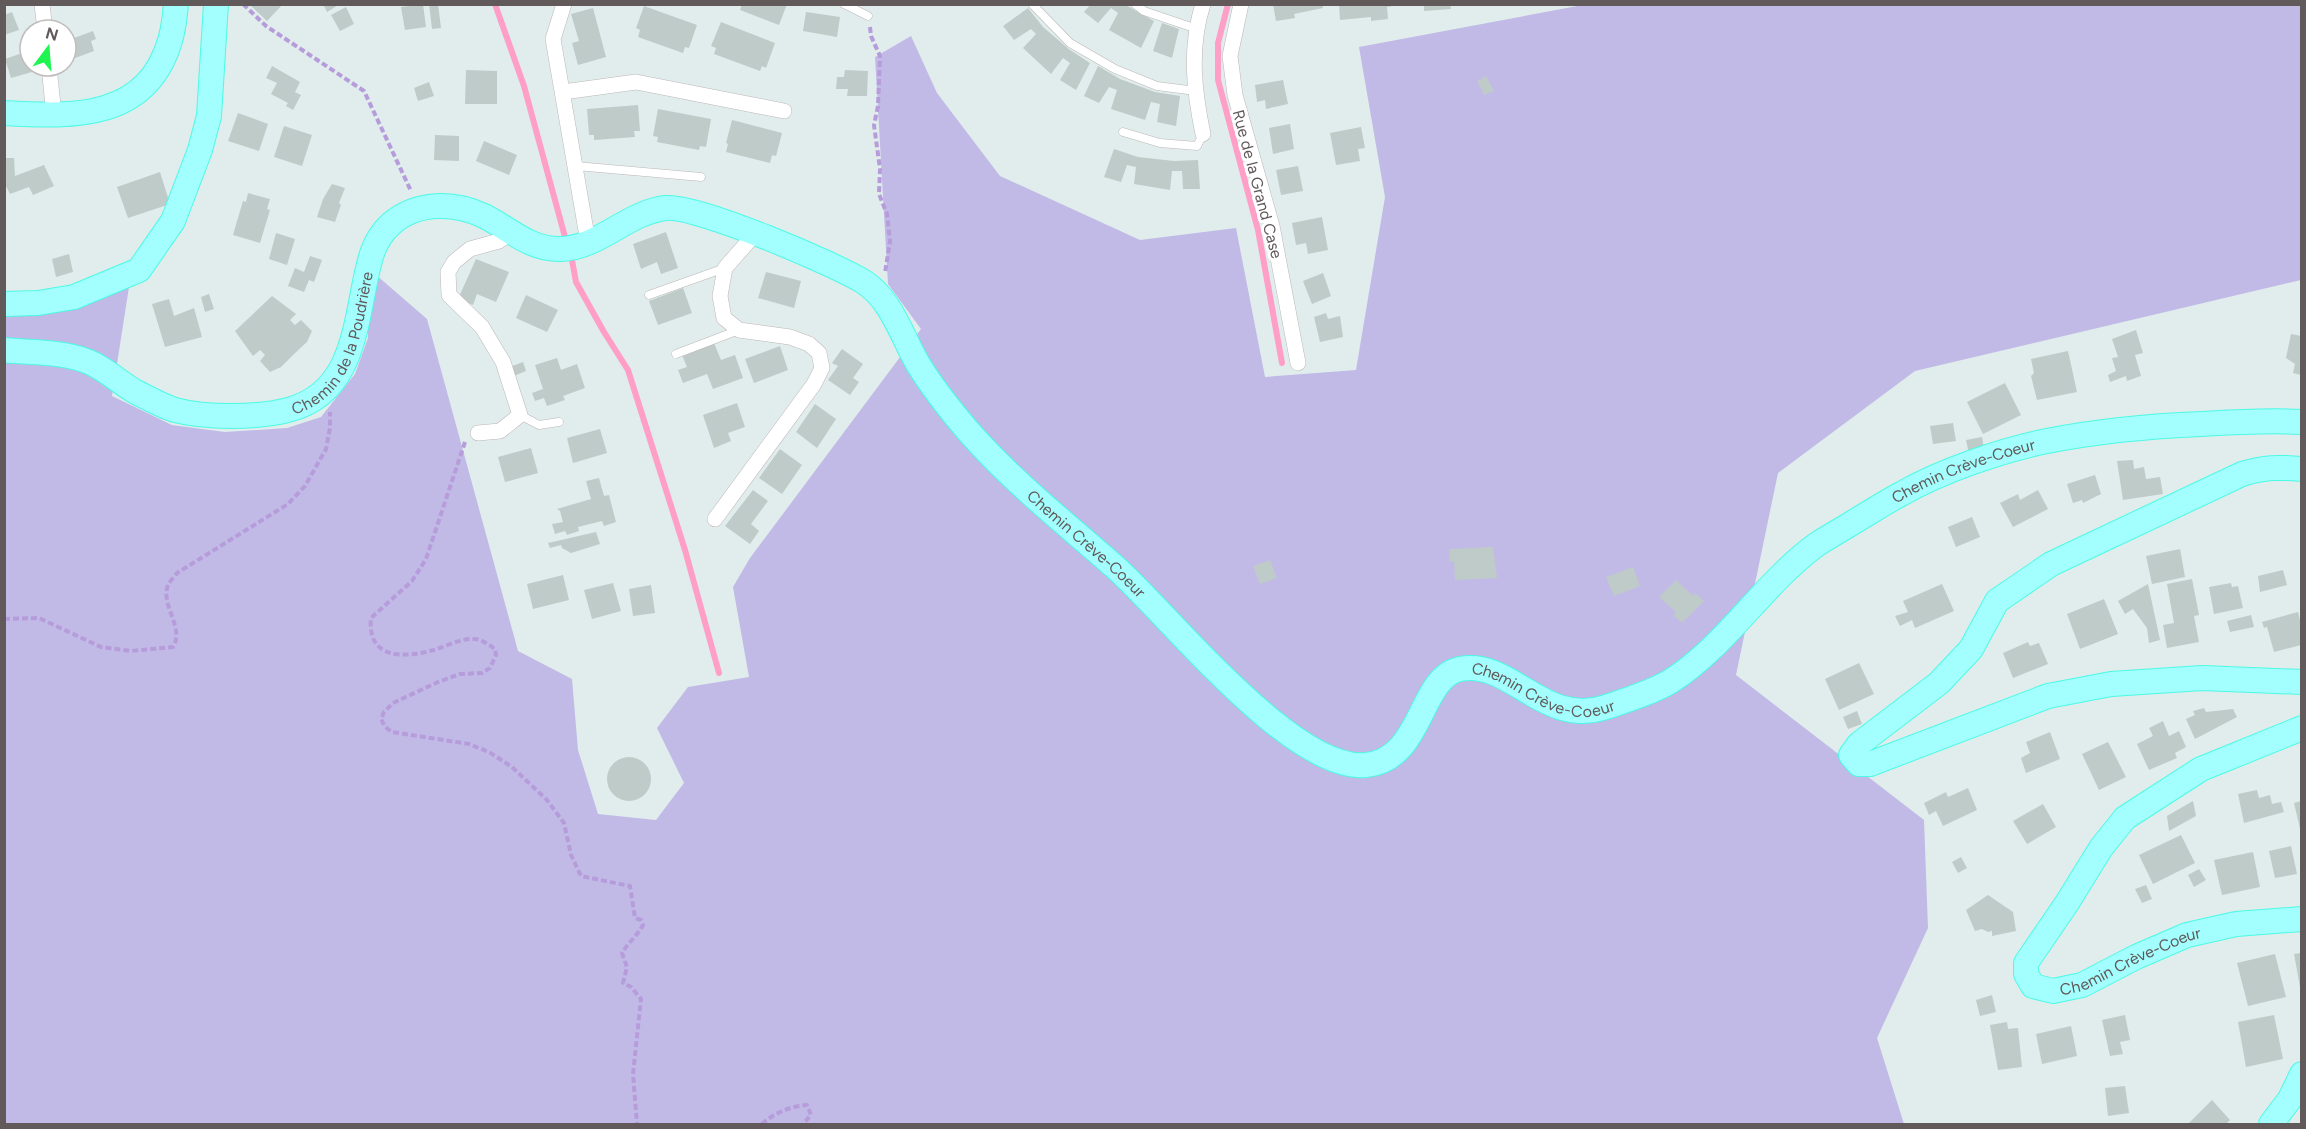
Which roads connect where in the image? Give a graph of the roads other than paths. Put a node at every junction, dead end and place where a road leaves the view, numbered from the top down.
1 (176, 4) edge
2 (216, 4) edge
3 (564, 4) edge
4 (844, 4) edge
5 (1032, 4) edge
6 (1135, 4) edge
7 (1203, 4) edge
8 (1242, 4) edge
9 (868, 16) road end
10 (1197, 29) junction
11 (50, 78) edge
12 (1196, 91) junction
13 (563, 92) junction
14 (784, 111) dead end
15 (4, 113) edge
16 (54, 116) junction
17 (1123, 132) dead end
18 (1203, 134) joint
19 (576, 166) junction
20 (701, 177) dead end
21 (511, 232) junction
22 (755, 234) junction
23 (588, 242) junction
24 (725, 268) junction
25 (881, 294) joint
26 (649, 296) dead end
27 (4, 304) edge
28 (739, 330) junction
29 (4, 350) edge
30 (676, 354) dead end
31 (1298, 363) dead end
32 (520, 415) junction
33 (559, 422) dead end
34 (2301, 422) edge
35 (478, 433) road end
36 (2301, 470) edge
37 (715, 519) dead end
38 (2301, 682) edge
39 (2301, 728) edge
40 (2301, 919) edge
41 (2301, 1074) edge
42 (2271, 1125) edge

1 - 16 main road
2 - 27 main road
3 - 13 street
4 - 9 lane
5 - 12 lane
6 - 10 lane
7 - 10 street
8 - 31 street, Rue de la Grand Case
10 - 12 street
11 - 16 street
12 - 18 street
13 - 14 street
13 - 19 street
15 - 16 main road
17 - 18 lane
19 - 20 lane
19 - 23 street
21 - 23 main road, Chemin de la Poudrière
21 - 29 main road, Chemin de la Poudrière
21 - 32 street
22 - 23 main road, Chemin de la Poudrière
22 - 24 street
22 - 25 main road, Chemin de la Poudrière
24 - 26 lane
24 - 28 street
25 - 34 main road, Chemin Crève-Coeur
28 - 30 lane
28 - 37 street
32 - 33 lane
32 - 35 street
36 - 38 main road
39 - 40 main road, Chemin Crève-Coeur
41 - 42 main road

